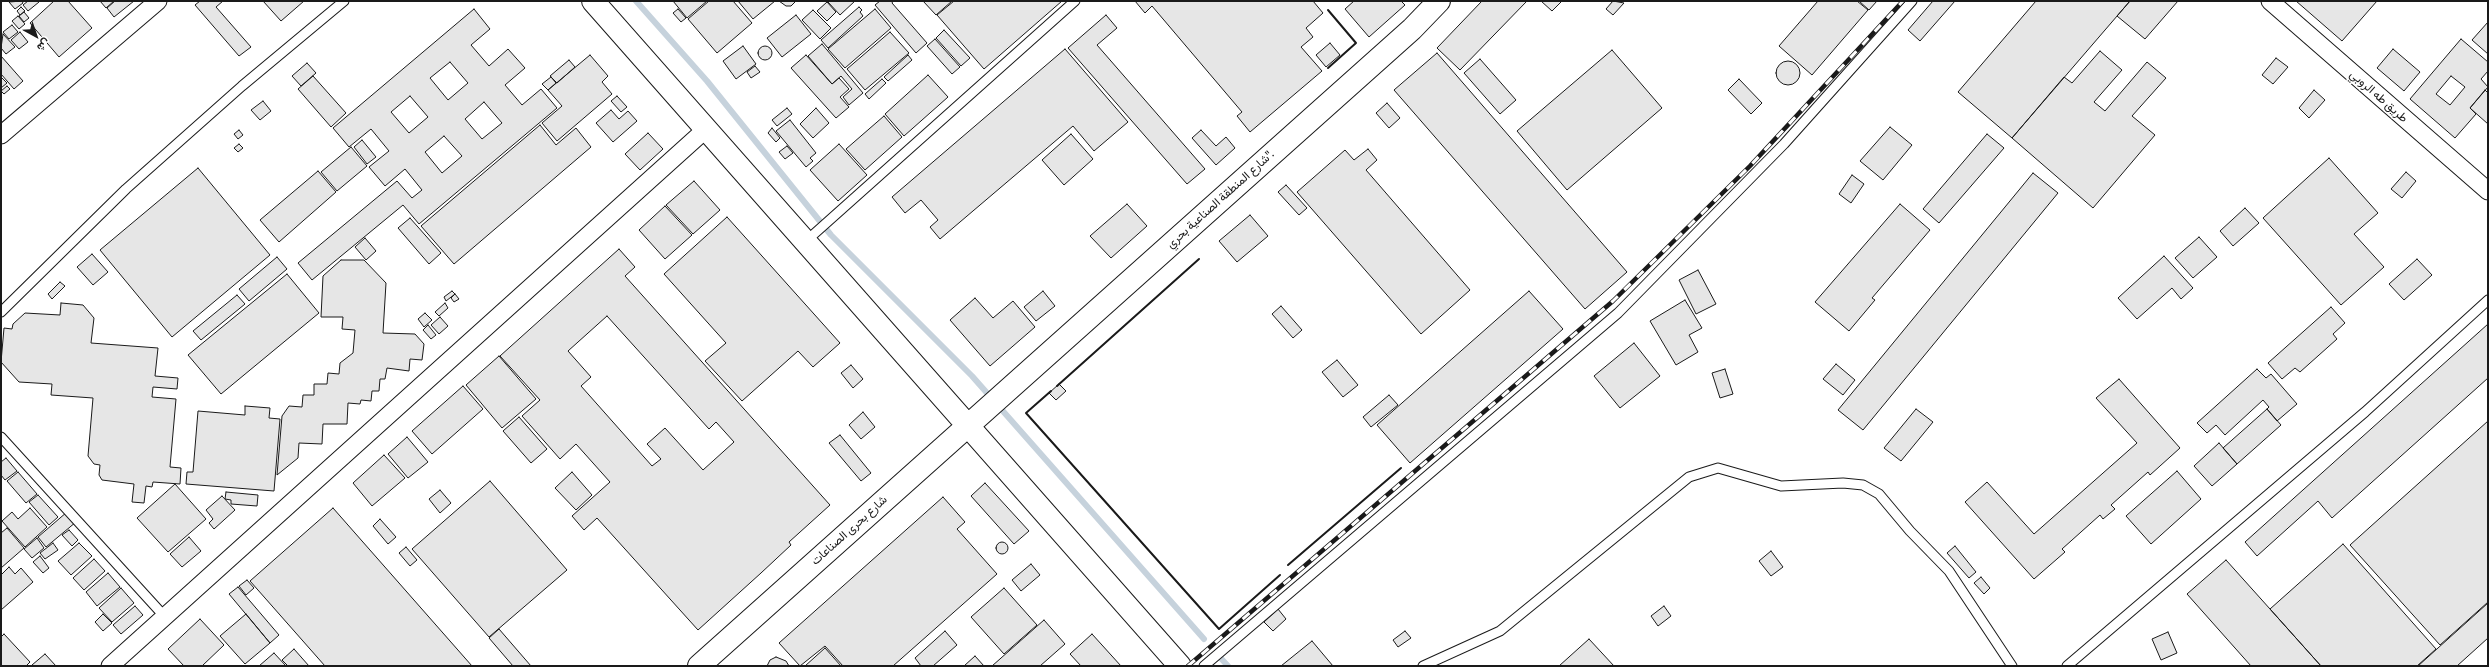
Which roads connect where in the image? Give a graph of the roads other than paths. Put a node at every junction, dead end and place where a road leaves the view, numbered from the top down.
1 (158, 1) edge
2 (344, 1) edge
3 (593, 1) edge
4 (1075, 1) edge
5 (1439, 1) edge
6 (1912, 1) edge
7 (2270, 1) edge
8 (705, 130) junction
9 (1, 135) edge
10 (2488, 191) edge
11 (812, 236) junction
12 (2488, 300) edge
13 (1, 312) edge
14 (993, 401) joint
15 (966, 425) junction
16 (1, 437) edge
17 (165, 618) junction
18 (1208, 664) edge
19 (110, 666) edge
20 (699, 666) edge
21 (1180, 666) edge
22 (1423, 666) edge
23 (2012, 666) edge
24 (2067, 666) edge

1 - 9 street
2 - 13 lane
3 - 8 street
4 - 11 lane
5 - 14 street, شارع المنطقة الصناعية بحري".
6 - 18 lane
7 - 10 street, طريق طه الروبي
8 - 11 street
8 - 17 street
11 - 15 street
12 - 24 lane
14 - 15 street, شارع بحرى الصناعات
15 - 20 street, شارع بحرى الصناعات
15 - 21 street
16 - 17 lane
17 - 19 street
22 - 23 lane

